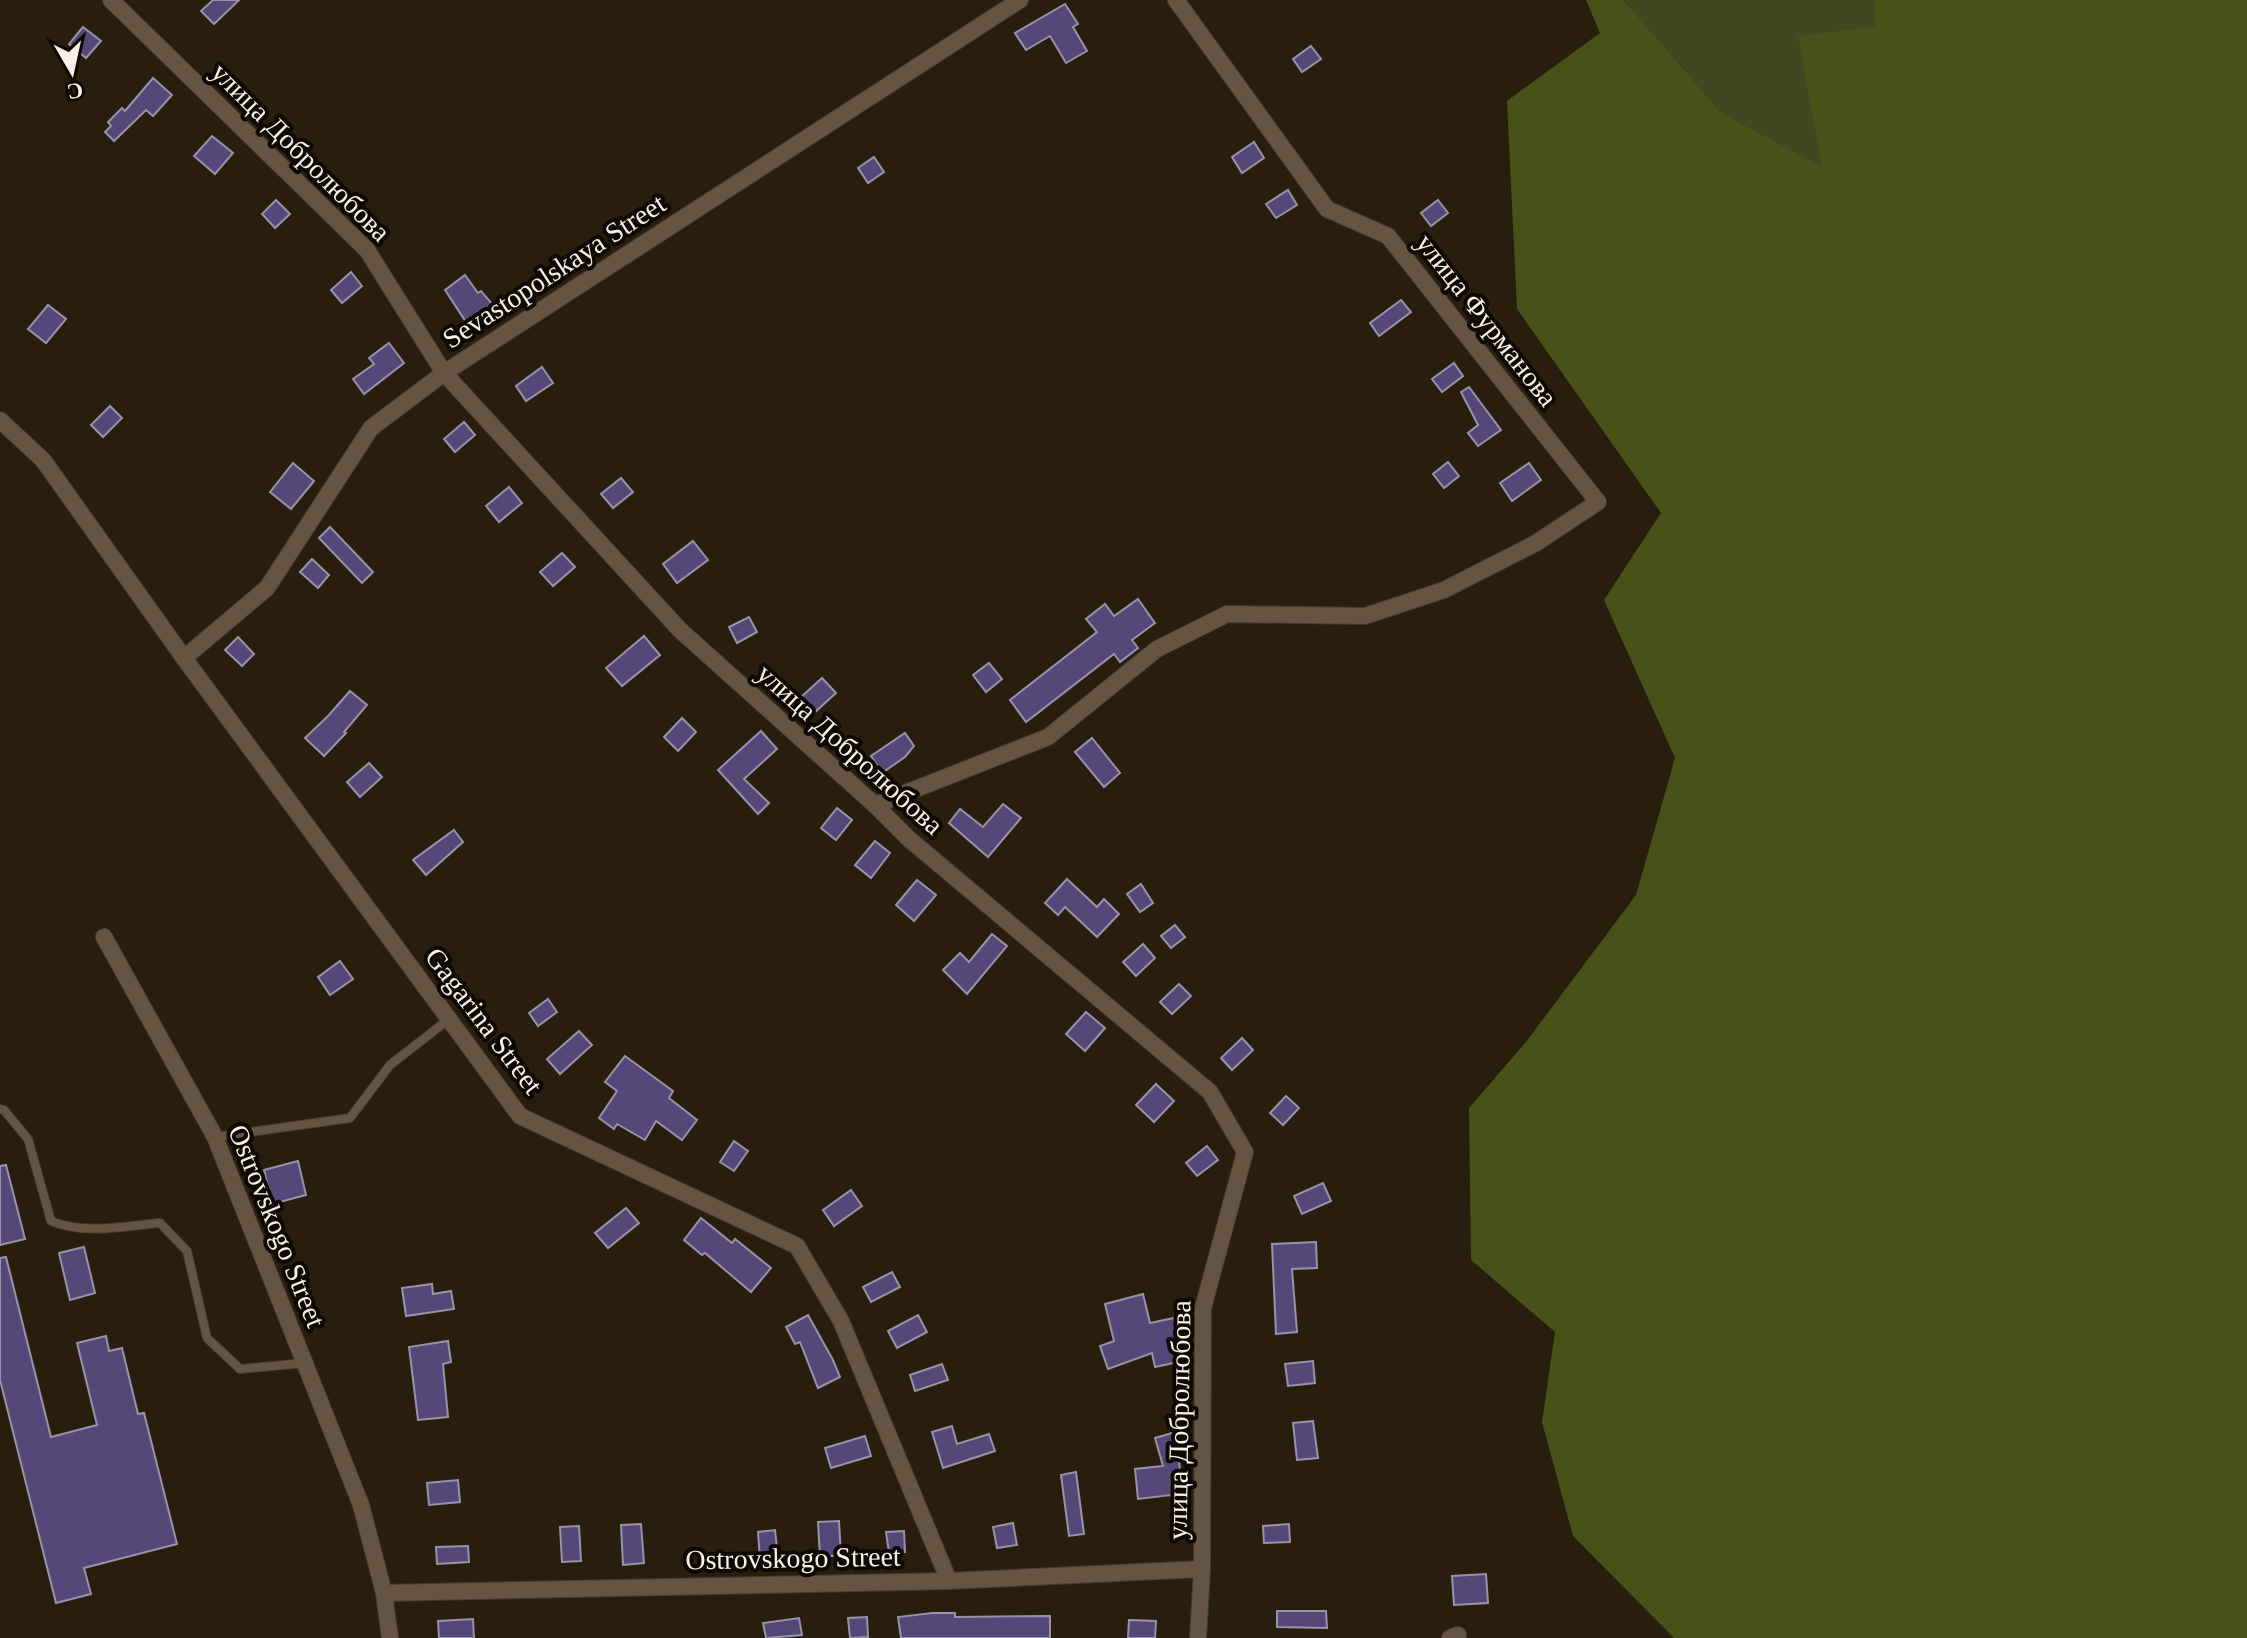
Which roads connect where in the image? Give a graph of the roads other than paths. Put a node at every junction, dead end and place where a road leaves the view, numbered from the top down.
1 (111, 0) edge
2 (1020, 0) edge
3 (1176, 0) edge
4 (444, 373) junction
5 (0, 420) edge
6 (184, 658) junction
7 (875, 805) junction
8 (104, 937) dead end
9 (449, 1018) junction
10 (0, 1109) edge
11 (215, 1137) junction
12 (305, 1363) junction
13 (1202, 1569) junction
14 (949, 1581) junction
15 (384, 1593) junction
16 (390, 1638) edge
17 (1198, 1638) edge

1 - 4 street, улица Добролюбова
2 - 4 street, Sevastopolskaya Street
3 - 7 street, улица Фурманова
4 - 6 street, Sevastopolskaya Street
4 - 7 street, улица Добролюбова
5 - 6 street, Gagarina Street
6 - 9 street, Gagarina Street
7 - 13 street, улица Добролюбова
8 - 11 street, Ostrovskogo Street
9 - 11 lane
9 - 14 street, Gagarina Street
10 - 12 lane
11 - 12 street, Ostrovskogo Street
12 - 15 street, Ostrovskogo Street
13 - 14 street, Ostrovskogo Street
13 - 17 street, улица Добролюбова
14 - 15 street, Ostrovskogo Street
15 - 16 street, Ostrovskogo Street

